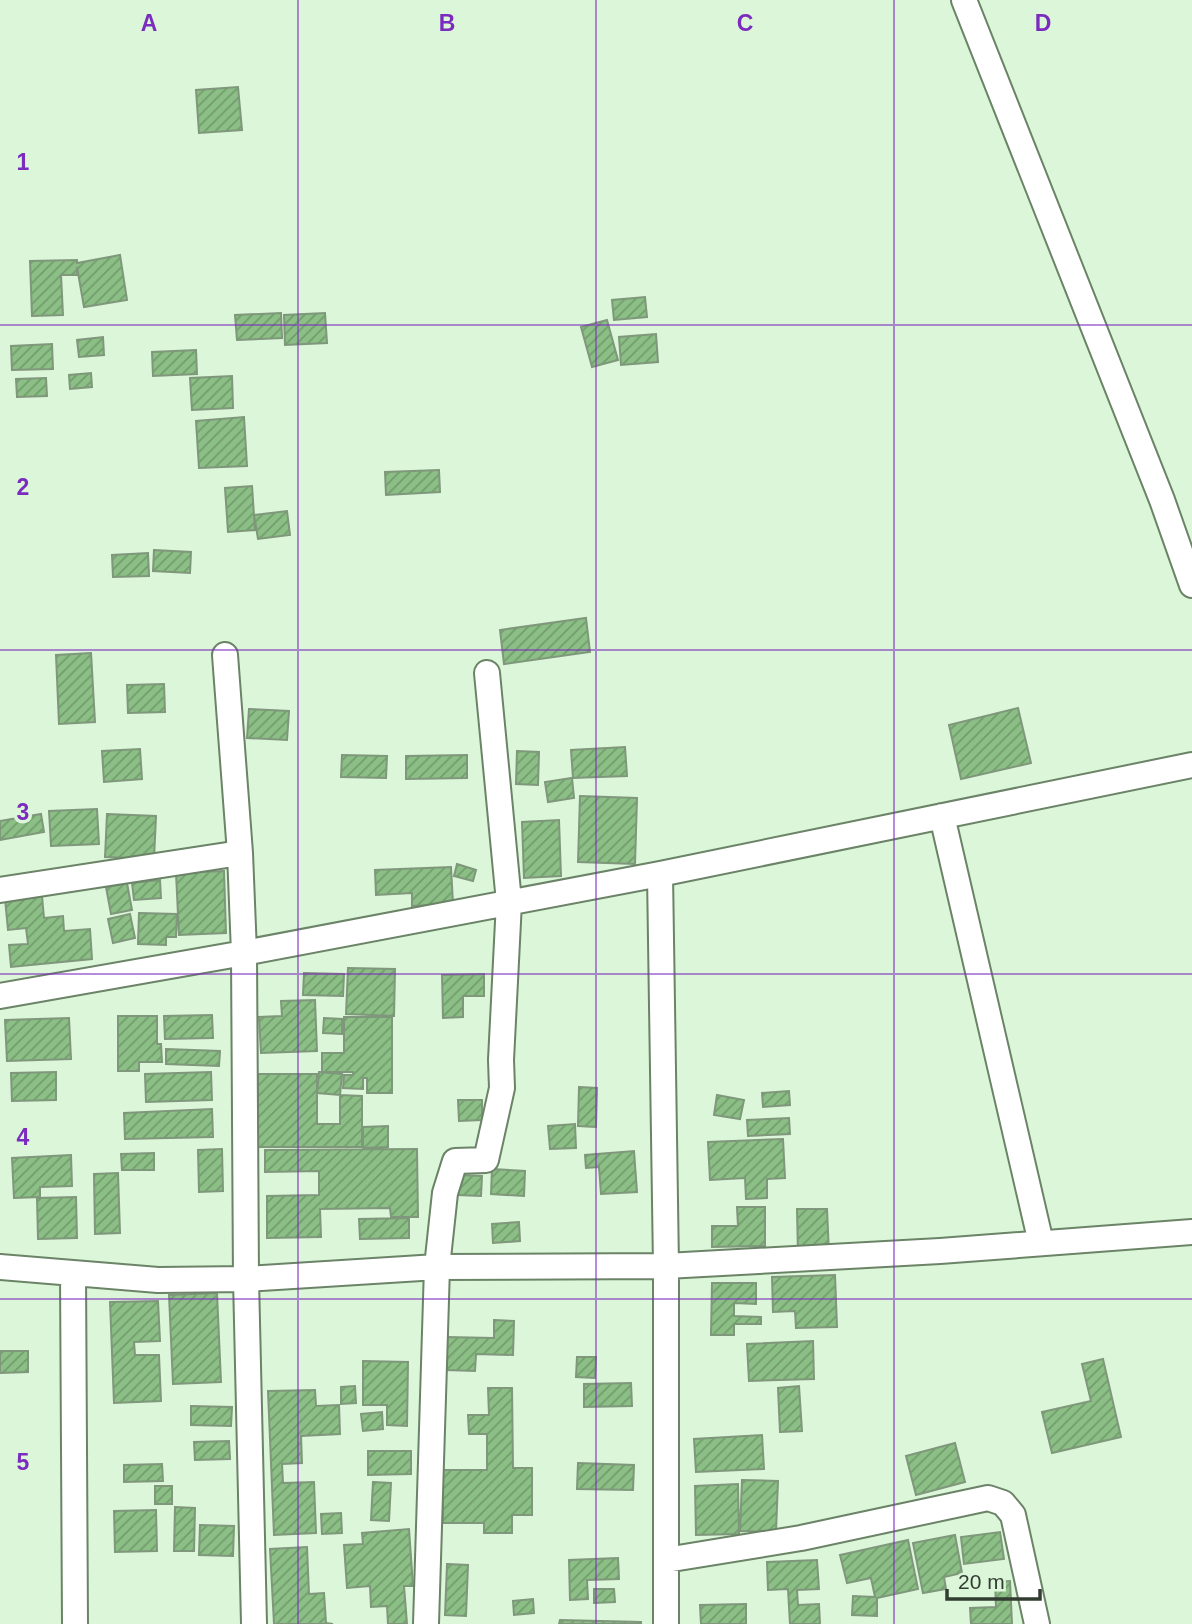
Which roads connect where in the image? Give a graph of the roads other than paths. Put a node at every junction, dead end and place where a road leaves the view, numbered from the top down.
1 (964, 0) edge
2 (1192, 585) edge
3 (225, 655) dead end
4 (487, 673) dead end
5 (1192, 765) edge
6 (942, 816) junction
7 (240, 853) junction
8 (660, 874) junction
9 (0, 890) edge
10 (509, 902) junction
11 (244, 953) junction
12 (0, 996) edge
13 (1192, 1232) edge
14 (1041, 1243) junction
15 (666, 1266) junction
16 (0, 1267) edge
17 (437, 1267) junction
18 (73, 1273) junction
19 (246, 1279) junction
20 (666, 1560) junction
21 (75, 1624) edge
22 (254, 1624) edge
23 (426, 1624) edge
24 (666, 1624) edge
25 (1037, 1624) edge

1 - 2 street
3 - 7 street
4 - 10 street
5 - 6 street
6 - 8 street
6 - 14 street
7 - 9 street
7 - 11 street
8 - 10 street
8 - 15 street
10 - 11 street
10 - 17 street
11 - 12 street
11 - 19 street
13 - 14 street
14 - 15 street
15 - 17 street
15 - 20 street
16 - 18 street
17 - 19 street
17 - 23 street
18 - 19 street
18 - 21 street
19 - 22 street
20 - 24 street
20 - 25 street

